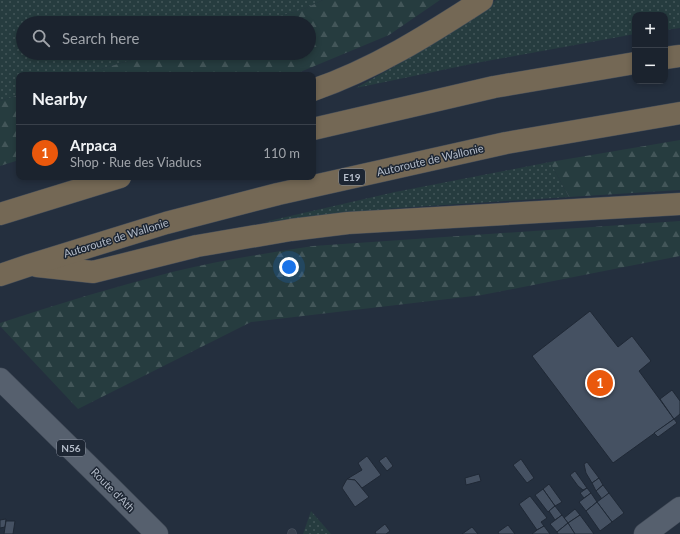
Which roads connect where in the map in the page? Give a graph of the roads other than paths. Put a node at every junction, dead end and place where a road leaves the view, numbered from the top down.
1 (482, 0) edge
2 (680, 56) edge
3 (668, 58) edge
4 (632, 64) edge
5 (316, 89) edge
6 (680, 113) edge
7 (316, 128) edge
8 (110, 180) edge
9 (680, 204) edge
10 (0, 214) edge
11 (30, 265) junction
12 (0, 275) edge
13 (0, 379) edge
14 (680, 508) edge
15 (157, 534) edge
16 (645, 534) edge

1 - 5 highway
2 - 3 highway
4 - 7 highway
6 - 11 highway, Autoroute de Wallonie / E19
8 - 10 highway
9 - 11 highway
11 - 12 highway, Autoroute de Wallonie / E19
13 - 15 main road, Route d'Ath / N56
14 - 16 main road

